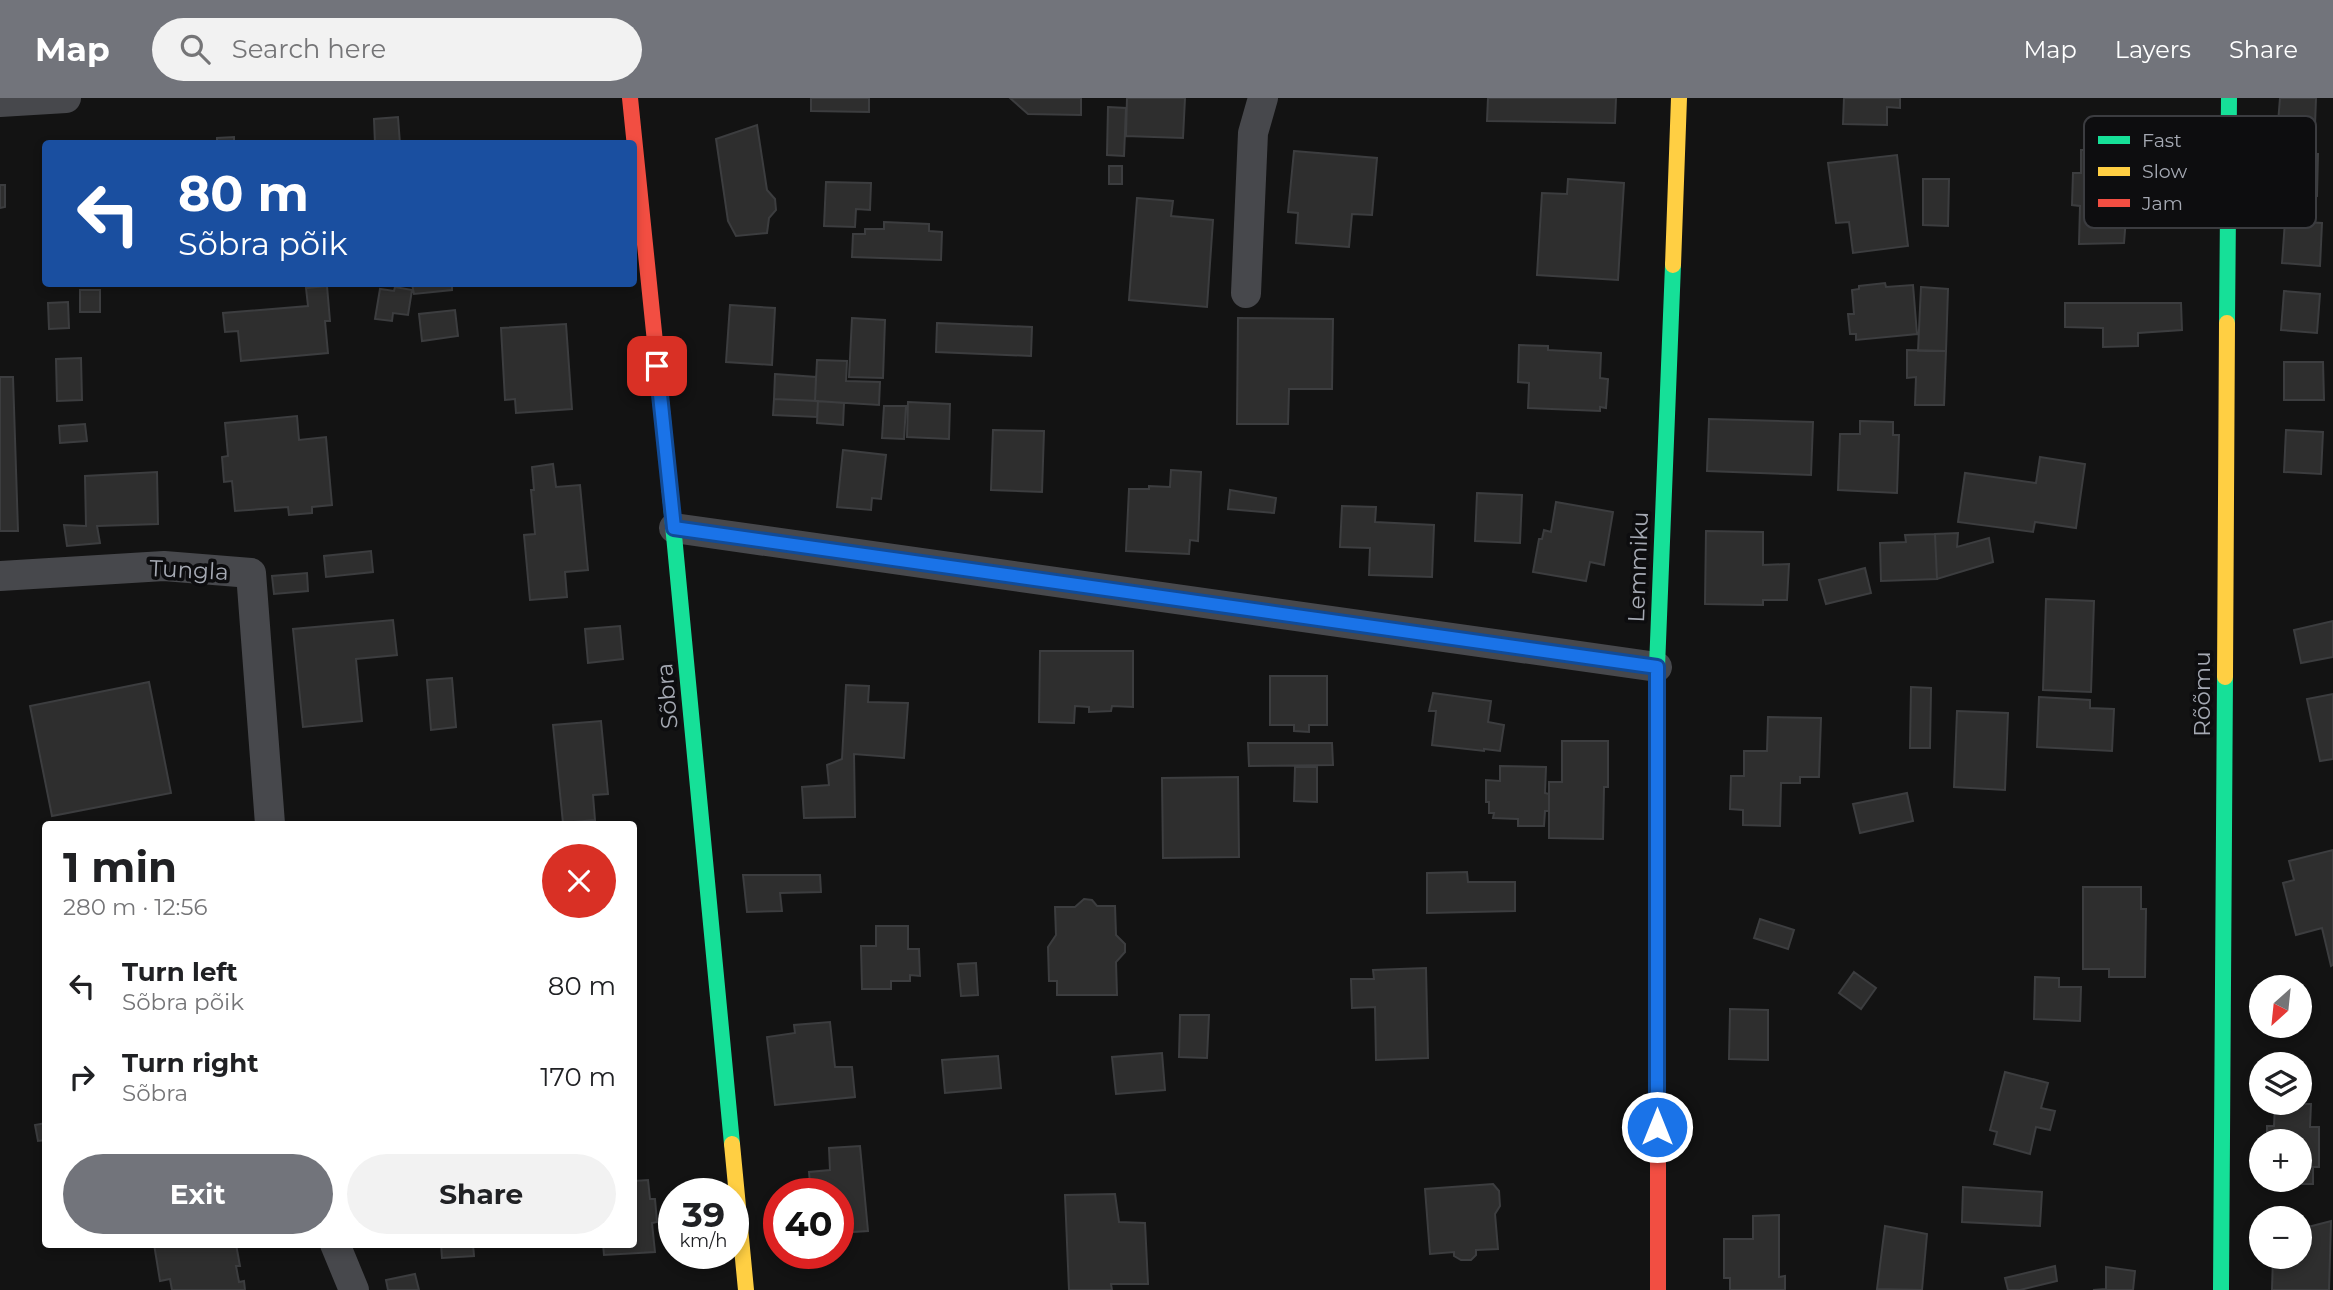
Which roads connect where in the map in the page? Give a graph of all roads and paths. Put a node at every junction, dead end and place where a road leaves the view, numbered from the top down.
1 (66, 98) edge
2 (630, 98) edge
3 (1263, 98) edge
4 (1679, 98) edge
5 (2230, 98) edge
6 (0, 102) edge
7 (2230, 116) edge
8 (634, 140) edge
9 (637, 166) edge
10 (2229, 228) edge
11 (1246, 293) dead end
12 (674, 528) junction
13 (0, 576) edge
14 (1657, 667) junction
15 (270, 821) edge
16 (337, 1248) edge
17 (354, 1290) edge
18 (746, 1290) edge
19 (1658, 1290) edge
20 (2221, 1290) edge

1 - 6 street
2 - 8 street, Sõbra
3 - 11 street
4 - 14 street, Lemmiku
5 - 7 street, Rõõmu
9 - 12 street, Sõbra
10 - 20 street, Rõõmu
12 - 14 street
12 - 18 street, Sõbra
13 - 15 street, Tungla
14 - 19 street, Lemmiku
16 - 17 street

